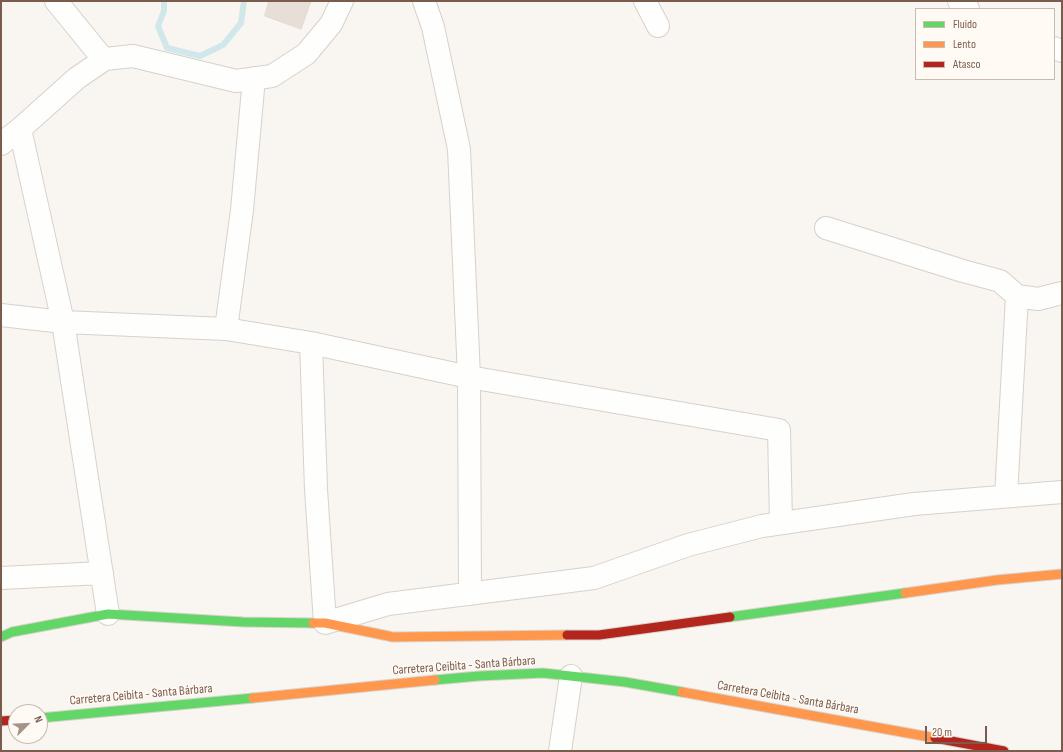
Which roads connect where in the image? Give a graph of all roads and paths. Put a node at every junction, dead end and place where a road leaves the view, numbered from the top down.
1 (56, 1) edge
2 (342, 1) edge
3 (424, 1) edge
4 (645, 1) edge
5 (959, 1) edge
6 (967, 8) edge
7 (658, 26) dead end
8 (104, 60) junction
9 (254, 78) junction
10 (20, 129) junction
11 (1, 144) edge
12 (826, 228) dead end
13 (1062, 293) edge
14 (1017, 296) junction
15 (1, 315) edge
16 (63, 322) junction
17 (226, 328) junction
18 (311, 343) junction
19 (469, 377) junction
20 (1062, 492) edge
21 (1006, 496) junction
22 (782, 523) junction
23 (102, 573) junction
24 (1062, 574) edge
25 (1, 578) edge
26 (470, 594) junction
27 (108, 614) junction
28 (325, 623) junction
29 (1, 636) edge
30 (572, 676) junction
31 (48, 717) edge
32 (560, 751) edge
33 (1004, 751) edge

1 - 8 street
2 - 9 street
3 - 19 street
4 - 7 street
5 - 6 street
8 - 9 street
8 - 10 street
9 - 17 street
10 - 11 street
10 - 16 street
12 - 14 street
13 - 14 street
14 - 21 street
15 - 16 street
16 - 17 street
16 - 23 street
17 - 18 street
18 - 19 street
18 - 28 street
19 - 22 street
19 - 26 street
20 - 21 street
21 - 22 street
22 - 26 street
23 - 25 street
23 - 27 street
24 - 28 street
26 - 28 street
27 - 28 street
27 - 29 street
30 - 31 street, Carretera Ceibita - Santa Bárbara
30 - 32 street
30 - 33 street, Carretera Ceibita - Santa Bárbara

